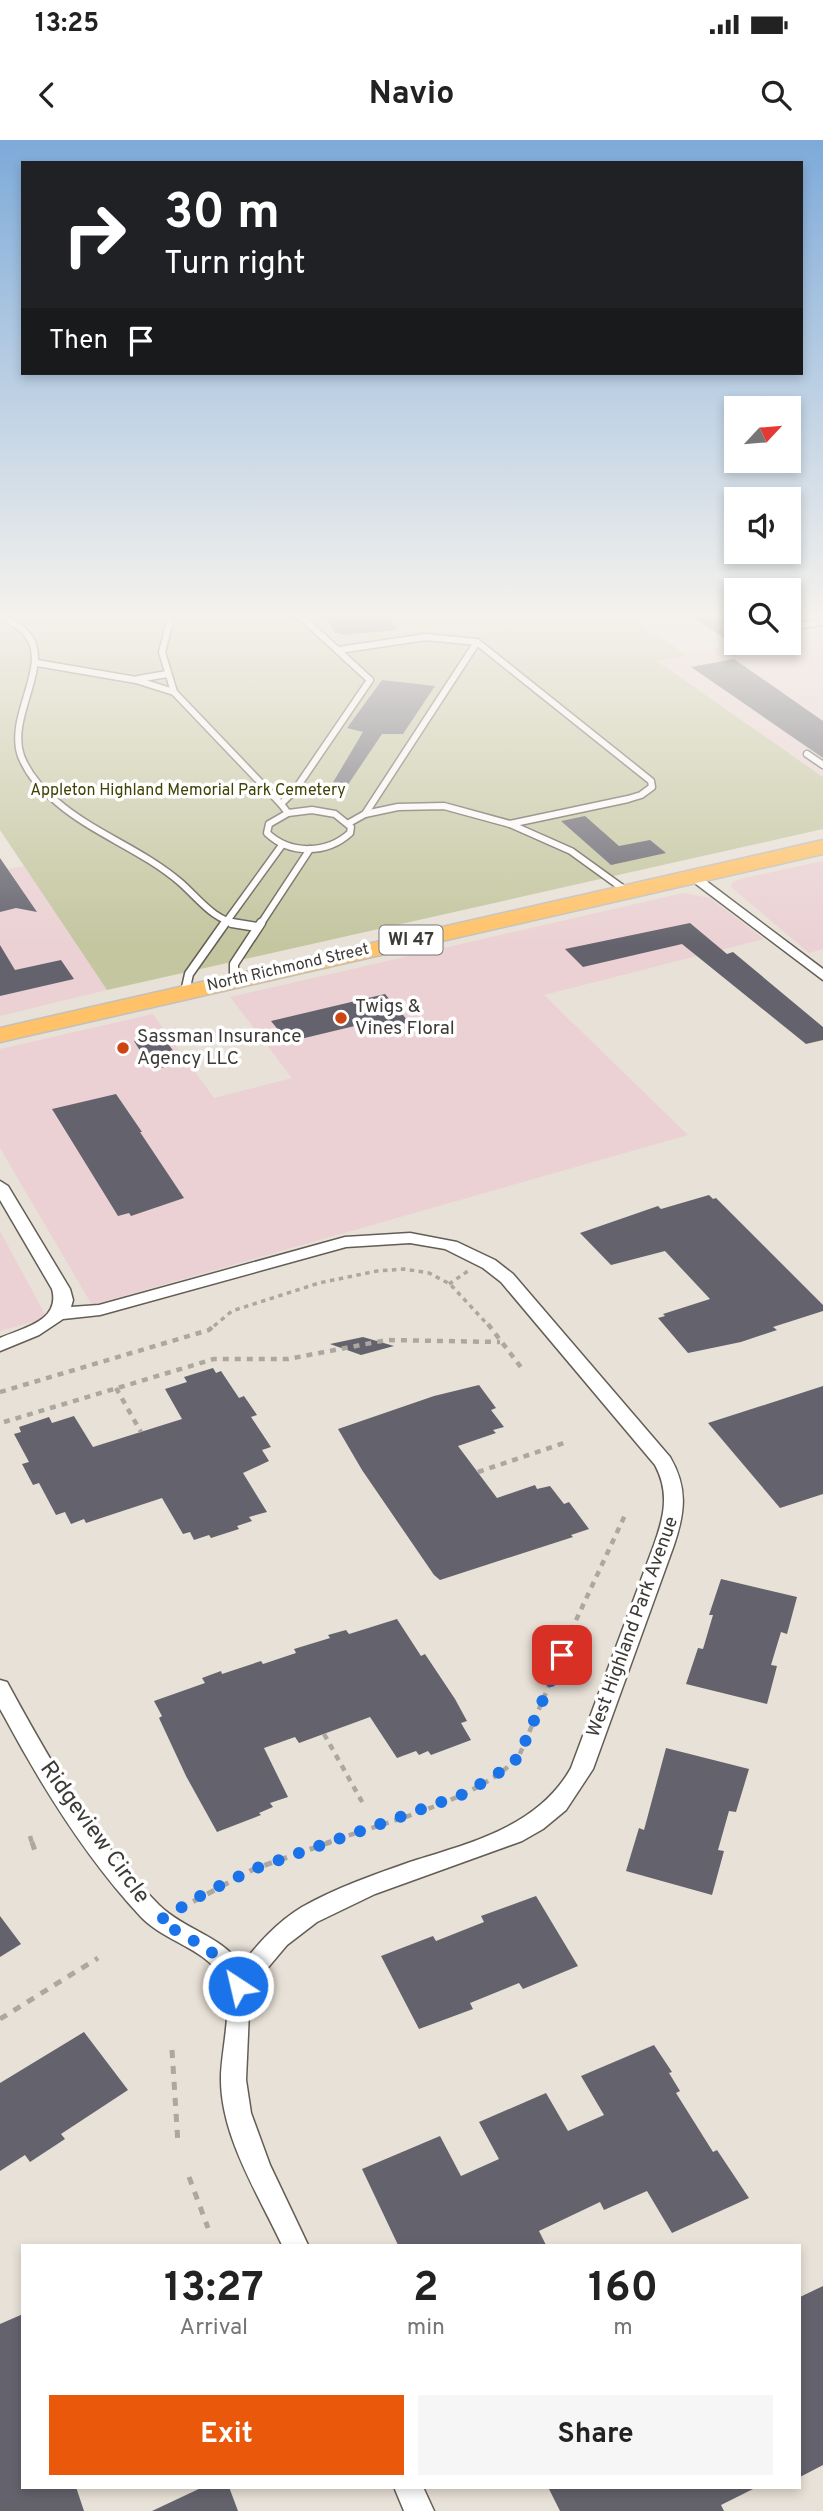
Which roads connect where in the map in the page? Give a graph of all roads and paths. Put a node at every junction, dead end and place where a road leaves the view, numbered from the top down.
1 (16, 725) edge
2 (205, 725) edge
3 (340, 725) edge
4 (423, 725) edge
5 (580, 725) edge
6 (807, 754) dead end
7 (823, 765) edge
8 (281, 804) junction
9 (288, 813) junction
10 (365, 814) junction
11 (349, 822) junction
12 (510, 824) junction
13 (282, 845) junction
14 (823, 847) edge
15 (310, 849) junction
16 (693, 875) junction
17 (625, 890) junction
18 (226, 922) junction
19 (257, 928) junction
20 (823, 976) edge
21 (234, 980) junction
22 (185, 992) junction
23 (0, 1035) edge
24 (1, 1190) edge
25 (60, 1314) junction
26 (500, 1342) junction
27 (0, 1345) edge
28 (523, 1370) dead end
29 (116, 1388) junction
30 (0, 1392) edge
31 (4, 1422) dead end
32 (141, 1432) dead end
33 (564, 1443) dead end
34 (478, 1472) dead end
35 (626, 1513) dead end
36 (571, 1631) dead end
37 (562, 1655) dead end
38 (0, 1688) edge
39 (324, 1734) dead end
40 (365, 1807) dead end
41 (30, 1836) dead end
42 (35, 1850) dead end
43 (160, 1920) junction
44 (97, 1958) dead end
45 (238, 1986) junction
46 (0, 2019) edge
47 (172, 2050) dead end
48 (178, 2144) dead end
49 (189, 2177) dead end
50 (208, 2228) dead end
51 (295, 2244) edge
52 (409, 2489) edge
53 (419, 2511) edge

1 - 18 lane
2 - 8 lane
3 - 8 lane
4 - 10 lane
5 - 12 lane
6 - 7 lane
8 - 9 lane
9 - 11 lane
9 - 13 lane
10 - 11 lane
10 - 12 lane
11 - 15 lane
12 - 17 lane
13 - 15 lane
13 - 18 lane
14 - 16 main road, North Richmond Street / WI 47
15 - 19 lane
16 - 17 main road, North Richmond Street / WI 47
16 - 20 street
17 - 21 main road, North Richmond Street / WI 47
18 - 19 lane
18 - 22 lane
19 - 21 lane
21 - 22 main road, North Richmond Street / WI 47
22 - 23 main road, North Richmond Street / WI 47
24 - 25 street
25 - 27 street
25 - 45 street, West Highland Park Avenue
26 - 28 path
26 - 29 path
26 - 30 path
29 - 31 path
29 - 32 path
33 - 34 path
35 - 36 path
37 - 43 path
38 - 43 street, Ridgeview Circle
39 - 40 path
41 - 42 path
43 - 45 street, Ridgeview Circle
44 - 46 path
45 - 51 street
47 - 48 path
49 - 50 path
52 - 53 street

